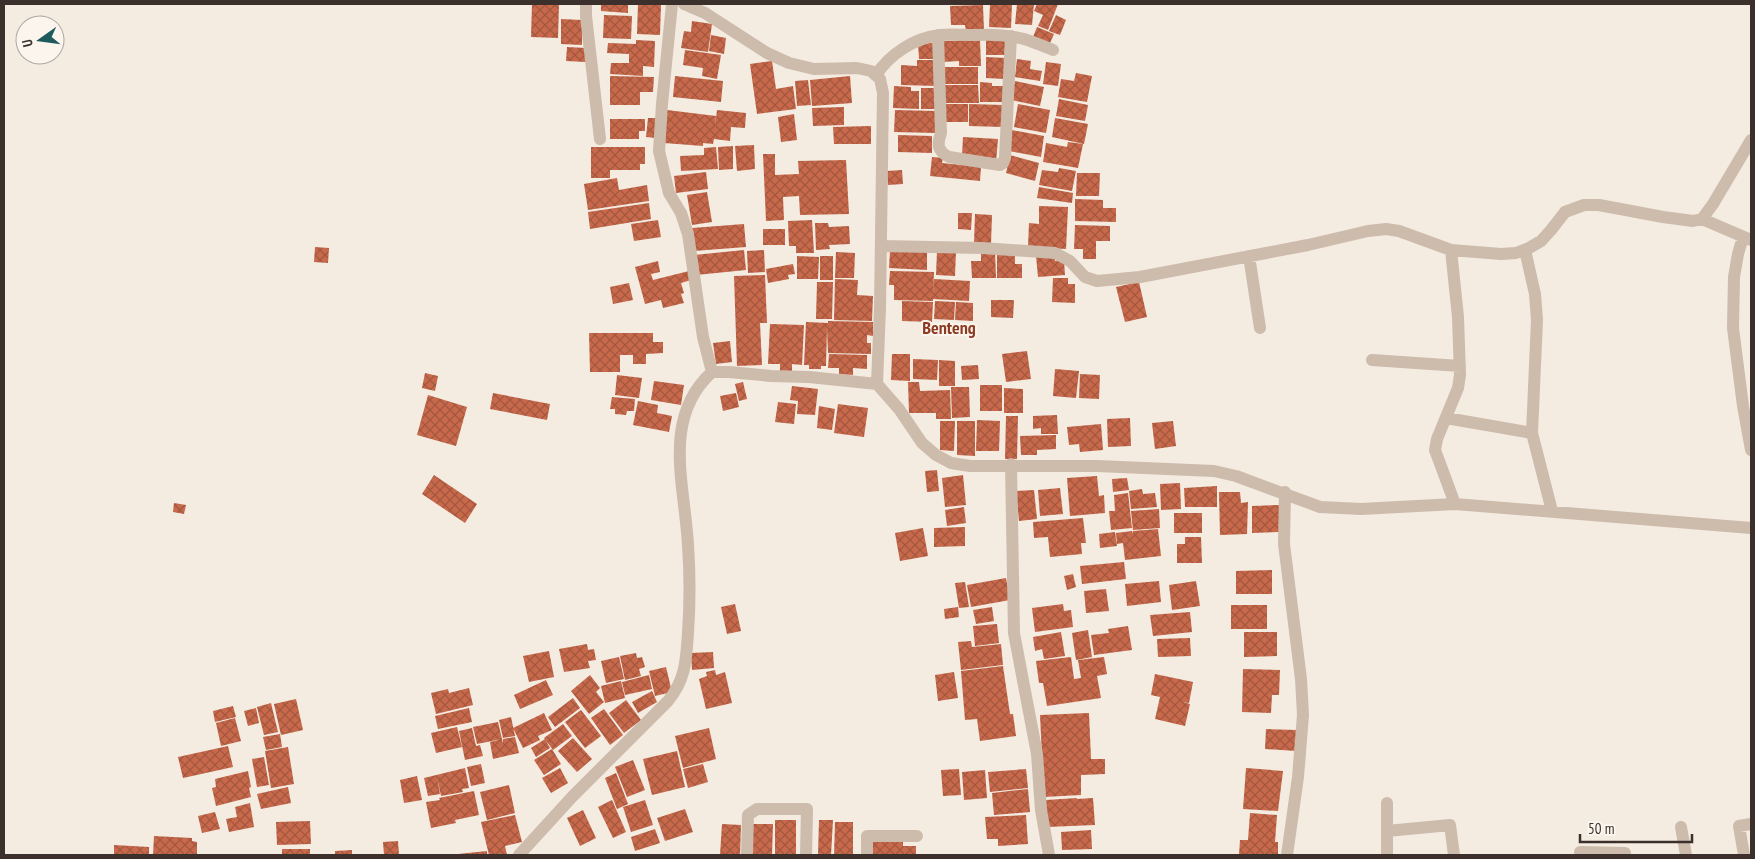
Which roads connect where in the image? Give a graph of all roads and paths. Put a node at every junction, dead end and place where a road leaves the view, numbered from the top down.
1 (586, 4) edge
2 (672, 4) edge
3 (684, 4) edge
4 (938, 35) junction
5 (1011, 36) junction
6 (1053, 50) dead end
7 (876, 75) junction
8 (600, 139) dead end
9 (1751, 140) edge
10 (1702, 219) junction
11 (1747, 239) edge
12 (881, 246) junction
13 (1451, 250) junction
14 (1525, 250) junction
15 (1249, 256) junction
16 (1260, 328) dead end
17 (1372, 360) dead end
18 (1460, 366) junction
19 (712, 372) junction
20 (877, 384) junction
21 (1446, 418) junction
22 (1532, 433) junction
23 (1751, 450) edge
24 (1011, 464) junction
25 (1285, 492) junction
26 (1454, 504) junction
27 (1552, 511) junction
28 (1751, 528) edge
29 (1387, 803) dead end
30 (1751, 824) edge
31 (1681, 828) dead end
32 (1387, 831) junction
33 (917, 836) dead end
34 (1580, 852) dead end
35 (1604, 854) edge
36 (519, 855) edge
37 (747, 855) edge
38 (806, 855) edge
39 (867, 855) edge
40 (1049, 855) edge
41 (1287, 855) edge
42 (1387, 855) edge
43 (1454, 855) edge
44 (1625, 855) edge
45 (1686, 855) edge
46 (1744, 855) edge

1 - 8 street
2 - 19 street
3 - 7 street
4 - 5 street
4 - 5 street
4 - 7 street
5 - 6 street
7 - 12 street
9 - 10 street
10 - 11 street
10 - 14 street
11 - 23 street
12 - 15 street
12 - 20 street
13 - 14 street
13 - 15 street
13 - 18 street
14 - 22 street
15 - 16 street
17 - 18 street
18 - 21 street
19 - 20 street
19 - 36 street
20 - 24 street
21 - 22 street
21 - 26 street
22 - 27 street
24 - 25 street
24 - 40 street
25 - 26 street
25 - 41 street
26 - 27 street
27 - 28 street
29 - 32 street
30 - 46 street
31 - 45 street
32 - 42 street
32 - 43 street
33 - 39 street
34 - 35 street
35 - 44 street
37 - 38 street

